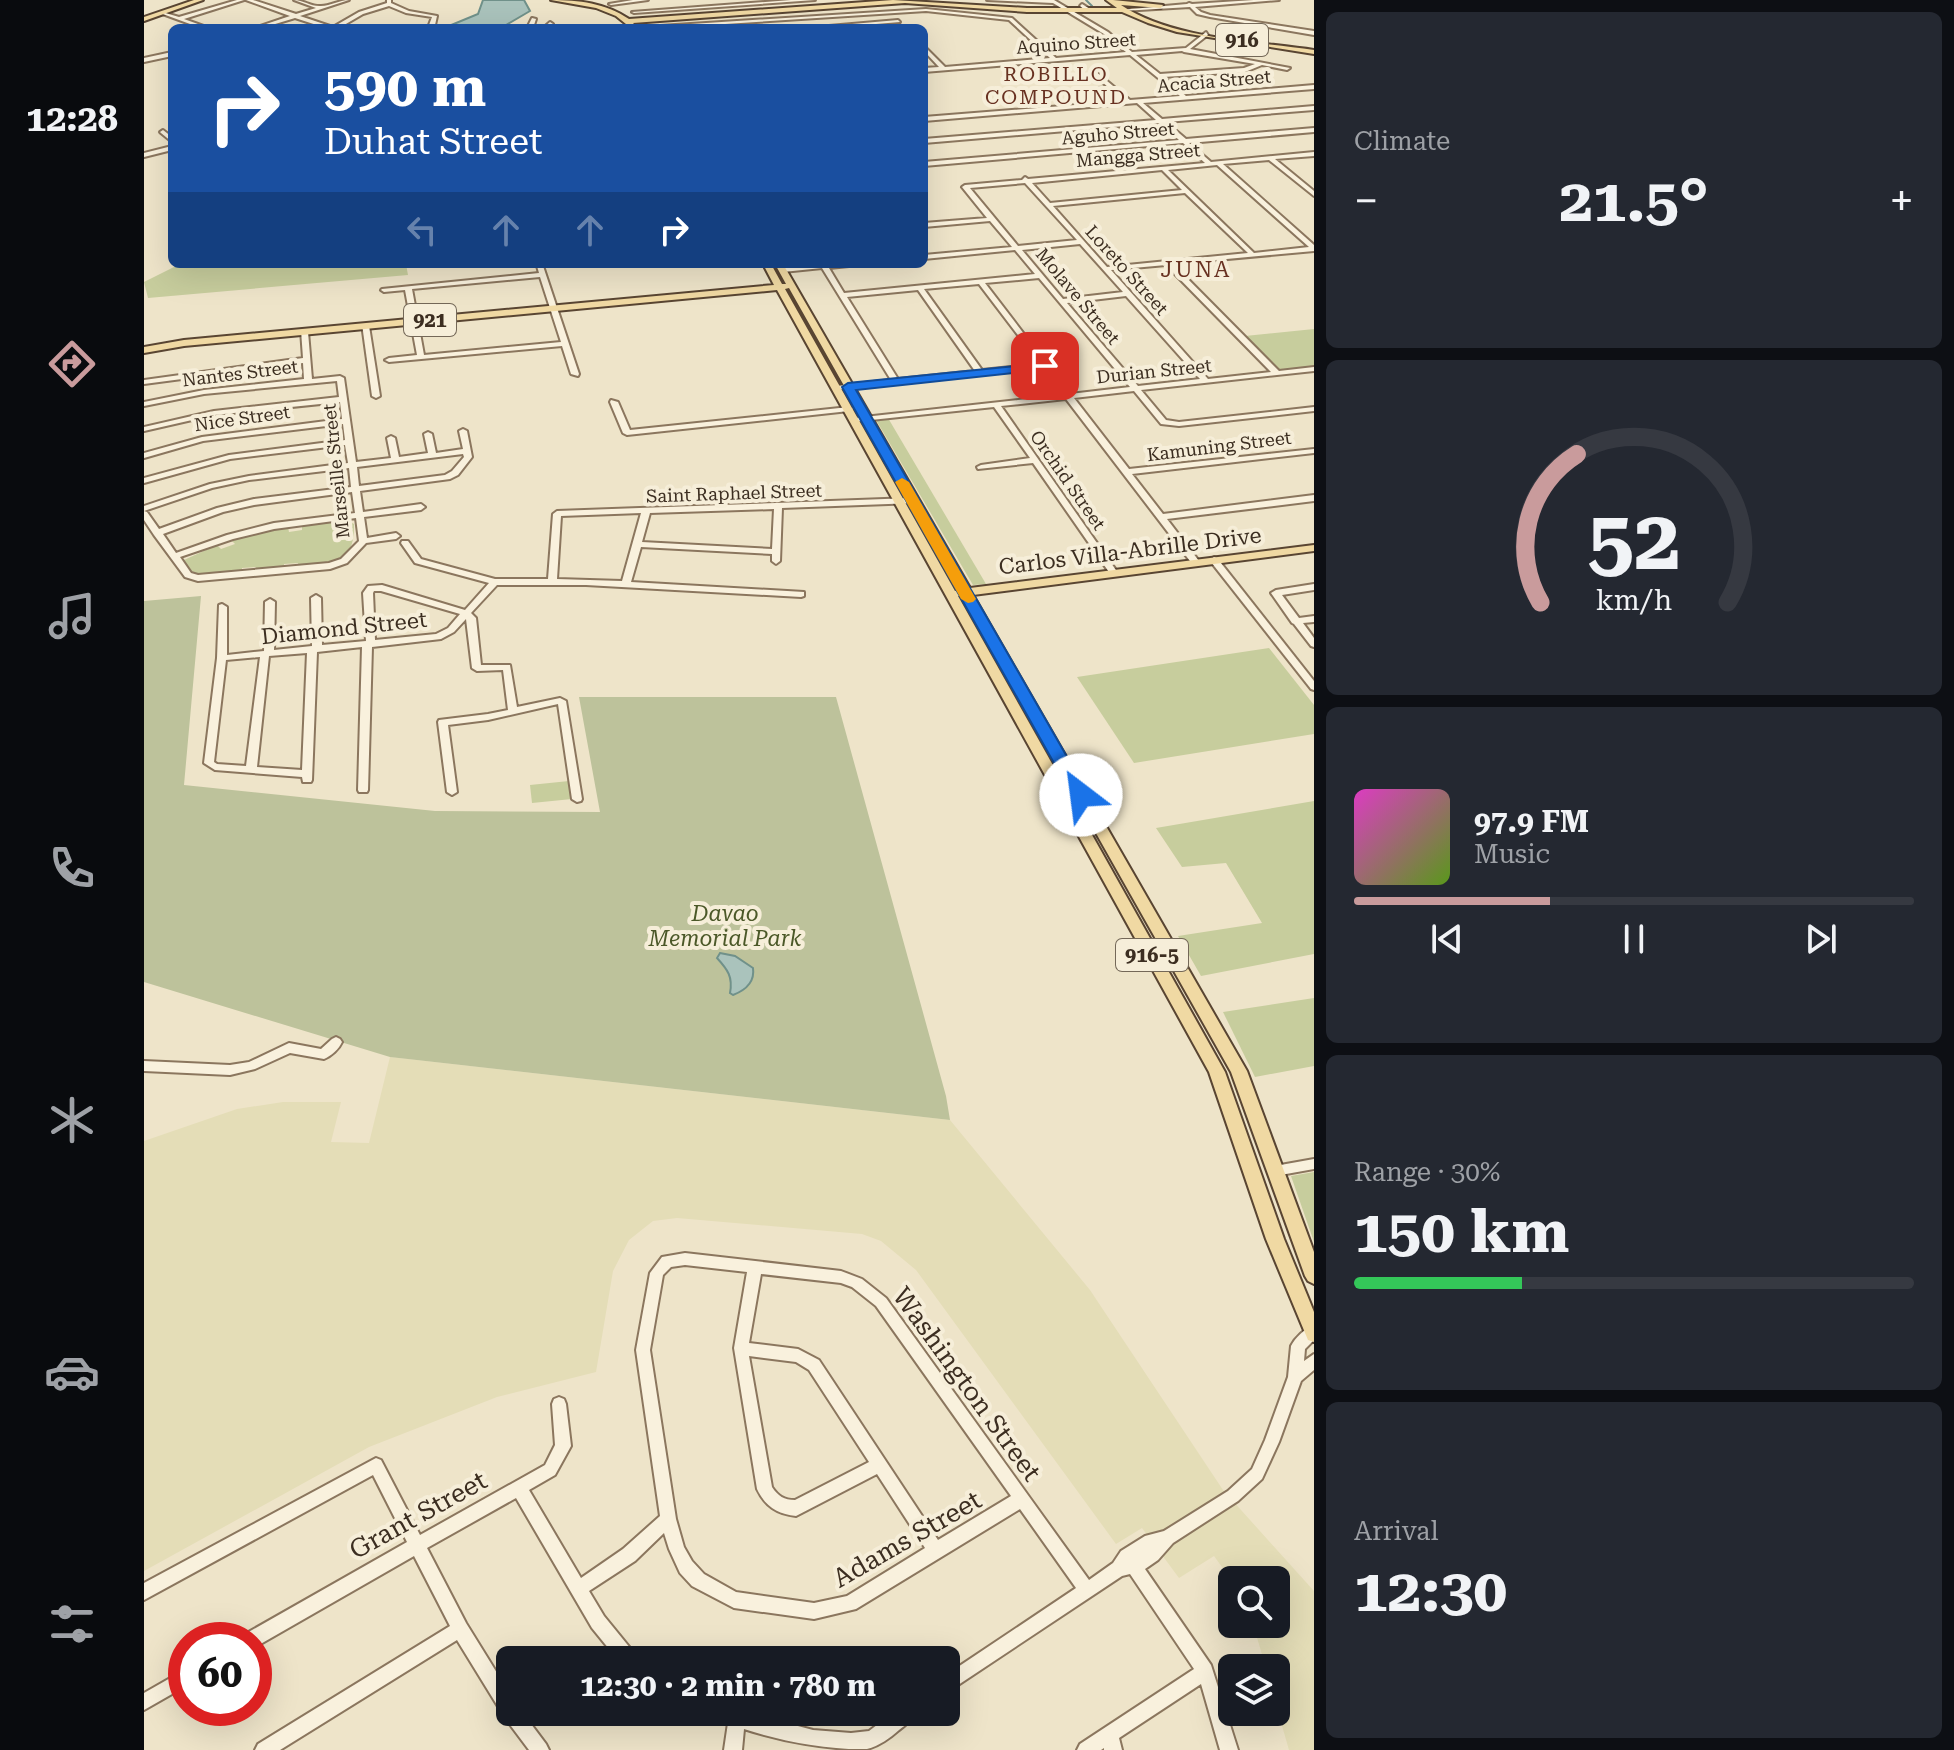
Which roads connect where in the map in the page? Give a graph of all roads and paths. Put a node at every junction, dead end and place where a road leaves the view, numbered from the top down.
1 (200, 0) edge
2 (242, 0) edge
3 (248, 0) edge
4 (296, 0) edge
5 (347, 0) edge
6 (554, 0) edge
7 (579, 0) edge
8 (989, 0) edge
9 (1146, 0) edge
10 (1277, 0) edge
11 (880, 1) edge
12 (1052, 1) edge
13 (389, 2) edge
14 (650, 2) edge
15 (698, 2) edge
16 (814, 3) edge
17 (611, 4) dead end
18 (1111, 4) edge
19 (1189, 4) junction
20 (1161, 6) joint
21 (622, 7) dead end
22 (1122, 7) junction
23 (321, 8) junction
24 (1068, 10) junction
25 (760, 11) junction
26 (889, 11) junction
27 (162, 13) junction
28 (298, 15) junction
29 (705, 15) junction
30 (818, 16) junction
31 (144, 19) edge
32 (178, 19) junction
33 (534, 19) dead end
34 (767, 19) junction
35 (634, 20) edge
36 (898, 21) junction
37 (711, 23) junction
38 (194, 24) edge
39 (272, 24) edge
40 (322, 24) edge
41 (340, 24) edge
42 (432, 24) edge
43 (532, 24) edge
44 (695, 24) edge
45 (825, 24) edge
46 (885, 24) edge
47 (901, 24) edge
48 (1314, 33) edge
49 (1206, 34) junction
50 (1183, 50) junction
51 (1314, 52) edge
52 (928, 53) edge
53 (1131, 53) junction
54 (168, 55) edge
55 (1054, 59) junction
56 (144, 60) edge
57 (1260, 63) junction
58 (943, 68) junction
59 (1287, 68) dead end
60 (928, 70) edge
61 (1094, 74) dead end
62 (1159, 76) junction
63 (1314, 87) edge
64 (1184, 97) junction
65 (1138, 101) junction
66 (1129, 102) junction
67 (1314, 108) edge
68 (928, 119) edge
69 (1160, 121) junction
70 (1314, 130) edge
71 (163, 132) dead end
72 (168, 136) edge
73 (928, 141) edge
74 (1184, 141) junction
75 (168, 149) edge
76 (1314, 154) edge
77 (144, 155) edge
78 (1270, 158) junction
79 (1213, 163) junction
80 (928, 164) edge
81 (1162, 167) junction
82 (1025, 179) junction
83 (965, 186) joint
84 (1187, 191) junction
85 (1314, 194) edge
86 (1047, 205) junction
87 (993, 219) junction
88 (928, 225) edge
89 (1079, 240) junction
90 (1015, 246) junction
91 (1314, 248) edge
92 (928, 255) edge
93 (1253, 255) junction
94 (1168, 263) junction
95 (541, 268) edge
96 (769, 268) edge
97 (782, 268) edge
98 (825, 268) edge
99 (1105, 269) junction
100 (543, 275) junction
101 (1040, 276) junction
102 (980, 281) junction
103 (792, 285) junction
104 (780, 287) junction
105 (919, 287) junction
106 (408, 288) junction
107 (384, 290) dead end
108 (1128, 294) junction
109 (842, 295) junction
110 (1061, 301) junction
111 (553, 308) junction
112 (415, 321) junction
113 (365, 326) junction
114 (304, 332) junction
115 (565, 344) junction
116 (144, 350) edge
117 (423, 357) junction
118 (306, 360) junction
119 (389, 360) dead end
120 (1045, 366) junction
121 (1314, 369) edge
122 (980, 373) junction
123 (1277, 373) junction
124 (575, 374) dead end
125 (340, 378) joint
126 (308, 380) junction
127 (1206, 381) junction
128 (144, 382) edge
129 (896, 382) junction
130 (843, 387) junction
131 (1135, 389) junction
132 (376, 396) dead end
133 (1068, 396) junction
134 (344, 399) junction
135 (614, 402) dead end
136 (144, 404) edge
137 (996, 404) junction
138 (849, 409) junction
139 (1314, 409) edge
140 (860, 419) junction
141 (347, 421) junction
142 (144, 429) edge
143 (463, 431) dead end
144 (428, 434) dead end
145 (391, 438) dead end
146 (349, 442) junction
147 (468, 451) junction
148 (1314, 451) edge
149 (144, 456) edge
150 (433, 456) junction
151 (395, 460) junction
152 (1035, 460) junction
153 (352, 466) junction
154 (981, 467) dead end
155 (1127, 472) junction
156 (144, 481) edge
157 (355, 489) junction
158 (1314, 498) edge
159 (906, 502) junction
160 (421, 507) dead end
161 (778, 508) junction
162 (144, 511) edge
163 (646, 512) junction
164 (359, 515) junction
165 (1161, 517) junction
166 (157, 533) junction
167 (396, 536) dead end
168 (363, 541) junction
169 (405, 543) dead end
170 (637, 544) junction
171 (1314, 548) edge
172 (175, 556) junction
173 (1214, 560) junction
174 (1196, 563) junction
175 (1114, 573) junction
176 (495, 582) junction
177 (552, 582) junction
178 (626, 583) junction
179 (1314, 587) edge
180 (958, 593) junction
181 (801, 594) dead end
182 (316, 598) dead end
183 (270, 602) dead end
184 (222, 607) dead end
185 (466, 613) junction
186 (1314, 619) edge
187 (1295, 621) junction
188 (369, 644) junction
189 (1314, 644) edge
190 (315, 649) junction
191 (267, 654) junction
192 (222, 658) junction
193 (1314, 687) edge
194 (513, 712) junction
195 (1045, 748) junction
196 (251, 770) junction
197 (363, 790) dead end
198 (452, 792) dead end
199 (577, 799) dead end
200 (1137, 893) junction
201 (1119, 896) junction
202 (336, 1042) dead end
203 (144, 1066) edge
204 (1314, 1164) edge
205 (1275, 1171) junction
206 (755, 1266) junction
207 (1314, 1276) edge
208 (1313, 1333) edge
209 (741, 1348) junction
210 (1314, 1361) edge
211 (1295, 1377) junction
212 (559, 1404) dead end
213 (879, 1465) junction
214 (519, 1488) junction
215 (1021, 1499) junction
216 (668, 1519) junction
217 (417, 1544) junction
218 (936, 1551) junction
219 (1127, 1564) junction
220 (578, 1589) junction
221 (1087, 1590) junction
222 (144, 1592) edge
223 (272, 1628) edge
224 (460, 1629) junction
225 (618, 1646) edge
226 (1205, 1671) junction
227 (960, 1676) edge
228 (496, 1687) edge
229 (168, 1688) edge
230 (144, 1702) edge
231 (522, 1726) edge
232 (730, 1726) edge
233 (772, 1726) edge
234 (890, 1726) edge
235 (1111, 1742) edge
236 (868, 1745) edge
237 (264, 1750) edge
238 (540, 1750) edge
239 (733, 1750) edge
240 (1086, 1750) edge
241 (1229, 1750) edge

1 - 27 main road
2 - 32 street
3 - 28 street
4 - 23 street
5 - 23 street
6 - 35 main road
7 - 35 main road
8 - 12 street
9 - 22 street
10 - 19 street
11 - 16 main road
11 - 24 main road
11 - 26 street
12 - 24 street
13 - 41 street
13 - 42 street
14 - 15 street
14 - 17 street
14 - 21 street
15 - 16 street
15 - 29 street
15 - 35 street
16 - 25 main road
16 - 30 street
18 - 22 main road
18 - 24 main road
19 - 20 street
19 - 48 street
20 - 22 main road
22 - 49 main road, 916
23 - 28 street
24 - 53 street
25 - 29 main road
25 - 34 street
26 - 30 street
26 - 36 street
26 - 55 street
27 - 31 main road
27 - 32 street
28 - 39 street
28 - 40 street
29 - 35 main road
29 - 37 street
30 - 34 street
30 - 45 street
32 - 38 street
33 - 43 street
34 - 37 street
36 - 46 street
36 - 47 street
37 - 44 street
49 - 50 street
49 - 51 main road, 916
50 - 53 street, Aquino Street
50 - 57 street, Aquino Street
52 - 58 street
53 - 55 street, Aquino Street
53 - 62 street
54 - 56 street
55 - 58 street, Aquino Street
57 - 59 street, Aquino Street
57 - 62 street
58 - 60 street, Aquino Street
61 - 66 street
62 - 64 street
63 - 64 street, Acacia Street
64 - 65 street, Acacia Street
65 - 66 street, Acacia Street
65 - 69 street
66 - 68 street, Acacia Street
67 - 69 street
69 - 73 street
69 - 74 street
70 - 74 street, Aguho Street
71 - 72 street
74 - 79 street
74 - 80 street, Aguho Street
75 - 77 street
76 - 78 street, Mangga Street
78 - 79 street, Mangga Street
78 - 85 street
79 - 81 street, Mangga Street
79 - 91 street
81 - 82 street, Mangga Street
81 - 84 street
82 - 83 street, Mangga Street
82 - 86 street, Loreto Street
83 - 87 street, Molave Street
84 - 86 street
84 - 93 street
86 - 89 street, Loreto Street
87 - 88 street
87 - 90 street, Molave Street
89 - 90 street
89 - 99 street, Loreto Street
90 - 92 street
90 - 101 street, Molave Street
91 - 93 street
93 - 94 street
94 - 99 street
94 - 123 street
95 - 100 street
96 - 104 main road, 916-5
97 - 103 main road, 916-5
98 - 109 street
99 - 108 street, Loreto Street
100 - 106 street
100 - 111 street
101 - 102 street
101 - 110 street, Molave Street
102 - 105 street
102 - 120 street
103 - 104 main road, 921
103 - 130 main road, 916-5
104 - 111 main road, 921
104 - 130 main road, 916-5
105 - 109 street
105 - 122 street
106 - 107 street
106 - 112 street
108 - 110 street
108 - 127 street, Loreto Street
109 - 129 street
110 - 131 street, Molave Street
111 - 112 main road, 921
111 - 115 street
112 - 113 main road, 921
112 - 117 street
113 - 114 main road, 921
113 - 132 street
114 - 116 main road, 921
114 - 118 street
115 - 117 street
115 - 124 street
117 - 119 street
118 - 126 street
118 - 128 street
120 - 122 street
120 - 133 street
121 - 123 street, Durian Street
122 - 129 street
123 - 127 street, Durian Street
125 - 126 street, Nantes Street
125 - 134 street, Marseille Street
126 - 136 street, Nantes Street
127 - 131 street, Durian Street
129 - 130 street
130 - 138 main road, 916-5
130 - 140 main road, 916-5
131 - 133 street, Durian Street
131 - 139 street, Molave Street
133 - 137 street, Durian Street
133 - 155 street
134 - 141 street, Marseille Street
134 - 142 street
135 - 138 street
137 - 140 street, Durian Street
137 - 152 street, Orchid Street
138 - 140 main road, 916-5
140 - 159 main road, 916-5
141 - 146 street, Marseille Street
141 - 149 street, Nice Street
143 - 147 street
144 - 150 street
145 - 151 street
146 - 153 street, Marseille Street
146 - 156 street
147 - 150 street
147 - 157 street
148 - 155 street, Kamuning Street
150 - 151 street
151 - 153 street
152 - 154 street
152 - 175 street, Orchid Street
153 - 157 street, Marseille Street
153 - 162 street
155 - 165 street
157 - 164 street, Marseille Street
157 - 166 street
158 - 165 street
159 - 161 street, Saint Raphael Street
159 - 180 main road, 916-5
160 - 164 street
161 - 163 street, Saint Raphael Street
161 - 170 street
162 - 166 street, Marseille Street
163 - 170 street
163 - 177 street, Saint Raphael Street
164 - 168 street, Marseille Street
164 - 172 street
165 - 174 street
166 - 172 street, Marseille Street
167 - 168 street
168 - 172 street, Marseille Street
169 - 176 street
170 - 178 street
171 - 173 main road, Carlos Villa-Abrille Drive
173 - 174 main road, Carlos Villa-Abrille Drive
173 - 193 street
174 - 175 main road, Carlos Villa-Abrille Drive
175 - 180 main road, Carlos Villa-Abrille Drive
176 - 177 street
176 - 185 street, Diamond Street
177 - 178 street
178 - 181 street
179 - 187 street
180 - 195 main road, 916-5
182 - 190 street
183 - 191 street
184 - 192 street
185 - 188 street, Diamond Street
185 - 188 street
185 - 194 street
186 - 187 street
187 - 189 street
188 - 190 street, Diamond Street
188 - 197 street
190 - 191 street, Diamond Street
190 - 196 street
191 - 192 street, Diamond Street
191 - 196 street
192 - 196 street
194 - 198 street
194 - 199 street
195 - 200 main road, 916-5
195 - 201 main road, 916-5
200 - 201 main road
200 - 205 main road, 916-5
201 - 208 main road, 916-5
202 - 203 street
204 - 205 street
205 - 207 main road, 916-5
206 - 209 street
206 - 215 street, Washington Street
206 - 216 street, Washington Street
208 - 211 street
209 - 213 street
209 - 213 street
210 - 211 street
211 - 219 street
212 - 214 street, Grant Street
213 - 218 street
214 - 217 street, Grant Street
214 - 220 street
215 - 218 street, Adams Street
215 - 221 street, Washington Street
216 - 218 street, Adams Street
216 - 220 street
217 - 222 street
217 - 223 street, Grant Street
217 - 224 street
219 - 221 street
219 - 226 street
220 - 225 street
221 - 227 street
224 - 228 street
224 - 237 street
226 - 235 street
226 - 241 street
229 - 230 street
231 - 238 street
232 - 239 street
233 - 236 street
234 - 236 street
235 - 240 street

